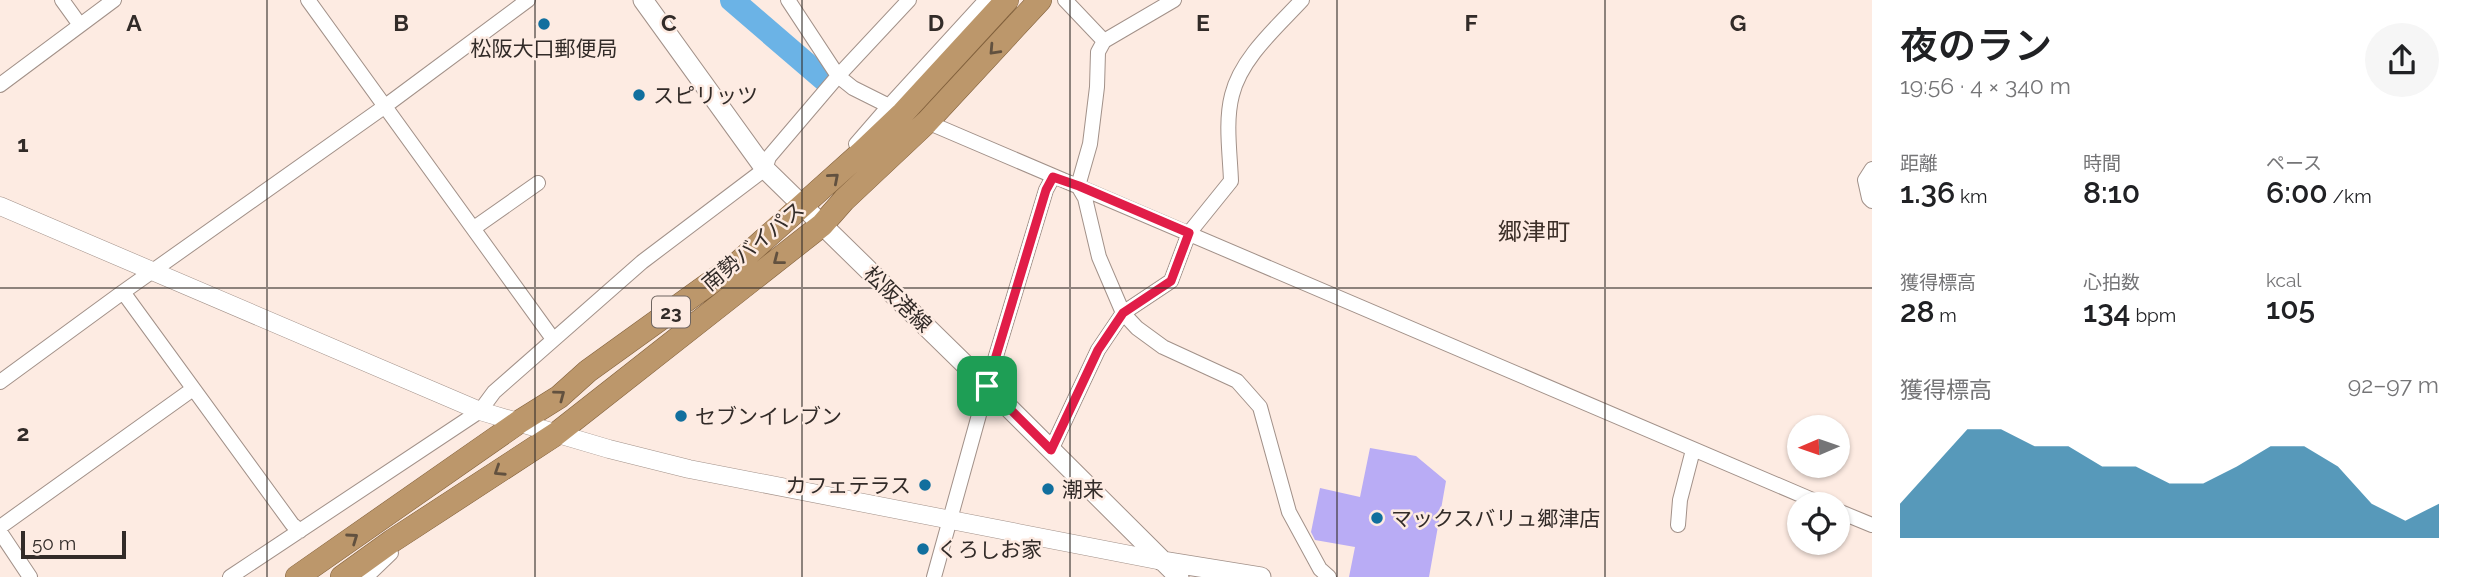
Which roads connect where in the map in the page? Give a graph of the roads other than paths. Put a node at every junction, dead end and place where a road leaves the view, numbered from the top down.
1 (62, 0) edge
2 (114, 0) edge
3 (307, 0) edge
4 (528, 0) edge
5 (643, 0) edge
6 (788, 0) edge
7 (908, 0) edge
8 (986, 0) edge
9 (1007, 0) edge
10 (1040, 0) edge
11 (1065, 0) edge
12 (1174, 0) edge
13 (1302, 0) edge
14 (80, 25) junction
15 (1104, 41) junction
16 (838, 76) junction
17 (0, 85) edge
18 (890, 106) junction
19 (384, 107) junction
20 (927, 122) junction
21 (862, 152) junction
22 (765, 169) junction
23 (1872, 169) edge
24 (1053, 177) junction
25 (538, 183) dead end
26 (1079, 186) junction
27 (1872, 201) edge
28 (0, 206) edge
29 (802, 206) junction
30 (822, 225) junction
31 (474, 228) junction
32 (1189, 233) junction
33 (151, 272) junction
34 (123, 292) junction
35 (1123, 313) junction
36 (553, 339) junction
37 (0, 382) edge
38 (987, 386) junction
39 (193, 389) junction
40 (480, 411) junction
41 (519, 422) junction
42 (556, 433) junction
43 (1051, 450) junction
44 (1693, 450) junction
45 (1793, 492) edge
46 (1850, 515) edge
47 (950, 519) junction
48 (1872, 525) edge
49 (1678, 526) dead end
50 (0, 530) edge
51 (300, 531) junction
52 (392, 541) junction
53 (1162, 561) junction
54 (30, 577) edge
55 (230, 577) edge
56 (297, 577) edge
57 (342, 577) edge
58 (366, 577) edge
59 (934, 577) edge
60 (1179, 577) edge
61 (1261, 577) edge
62 (1329, 577) edge

1 - 14 street
2 - 14 street
3 - 19 street
4 - 19 street
5 - 22 main road, 松阪港線
6 - 16 street
7 - 16 street
8 - 18 street
9 - 21 highway, 南勢バイパス / 23
10 -> 20 highway, 南勢バイパス / 23
11 - 15 street
12 - 15 street
13 - 32 street
14 - 17 street
15 - 26 street
16 - 18 street
16 - 22 street
18 - 21 street
19 - 31 street
19 - 33 street
20 - 24 street
20 - 30 highway, 南勢バイパス / 23
29 -> 21 highway, 南勢バイパス / 23
22 - 29 main road, 松阪港線
22 - 36 street
23 - 27 street
24 - 26 street
24 - 38 street
25 - 31 street
26 - 32 street
26 - 35 street
28 - 33 street
29 - 30 main road, 松阪港線
41 -> 29 highway, 南勢バイパス / 23
30 - 38 main road, 松阪港線
30 -> 42 highway, 南勢バイパス / 23
31 - 36 street
32 - 35 street
32 - 44 street
33 - 34 street
33 - 40 street
34 - 37 street
34 - 39 street
35 - 43 street
35 - 62 street
36 - 40 street
38 - 43 main road, 松阪港線
38 - 47 street
39 - 50 street
39 - 51 street
40 - 41 street
40 - 51 street
41 - 42 street
56 -> 41 highway, 南勢バイパス / 23
42 - 47 street
42 -> 52 highway, 南勢バイパス / 23
43 - 53 main road, 松阪港線
44 - 45 street
44 - 49 street
46 - 48 street
47 - 53 street
47 - 59 street
50 - 54 street
51 - 55 street
52 - 57 highway, 南勢バイパス / 23
52 - 58 street
53 - 60 main road, 松阪港線
53 - 61 main road

